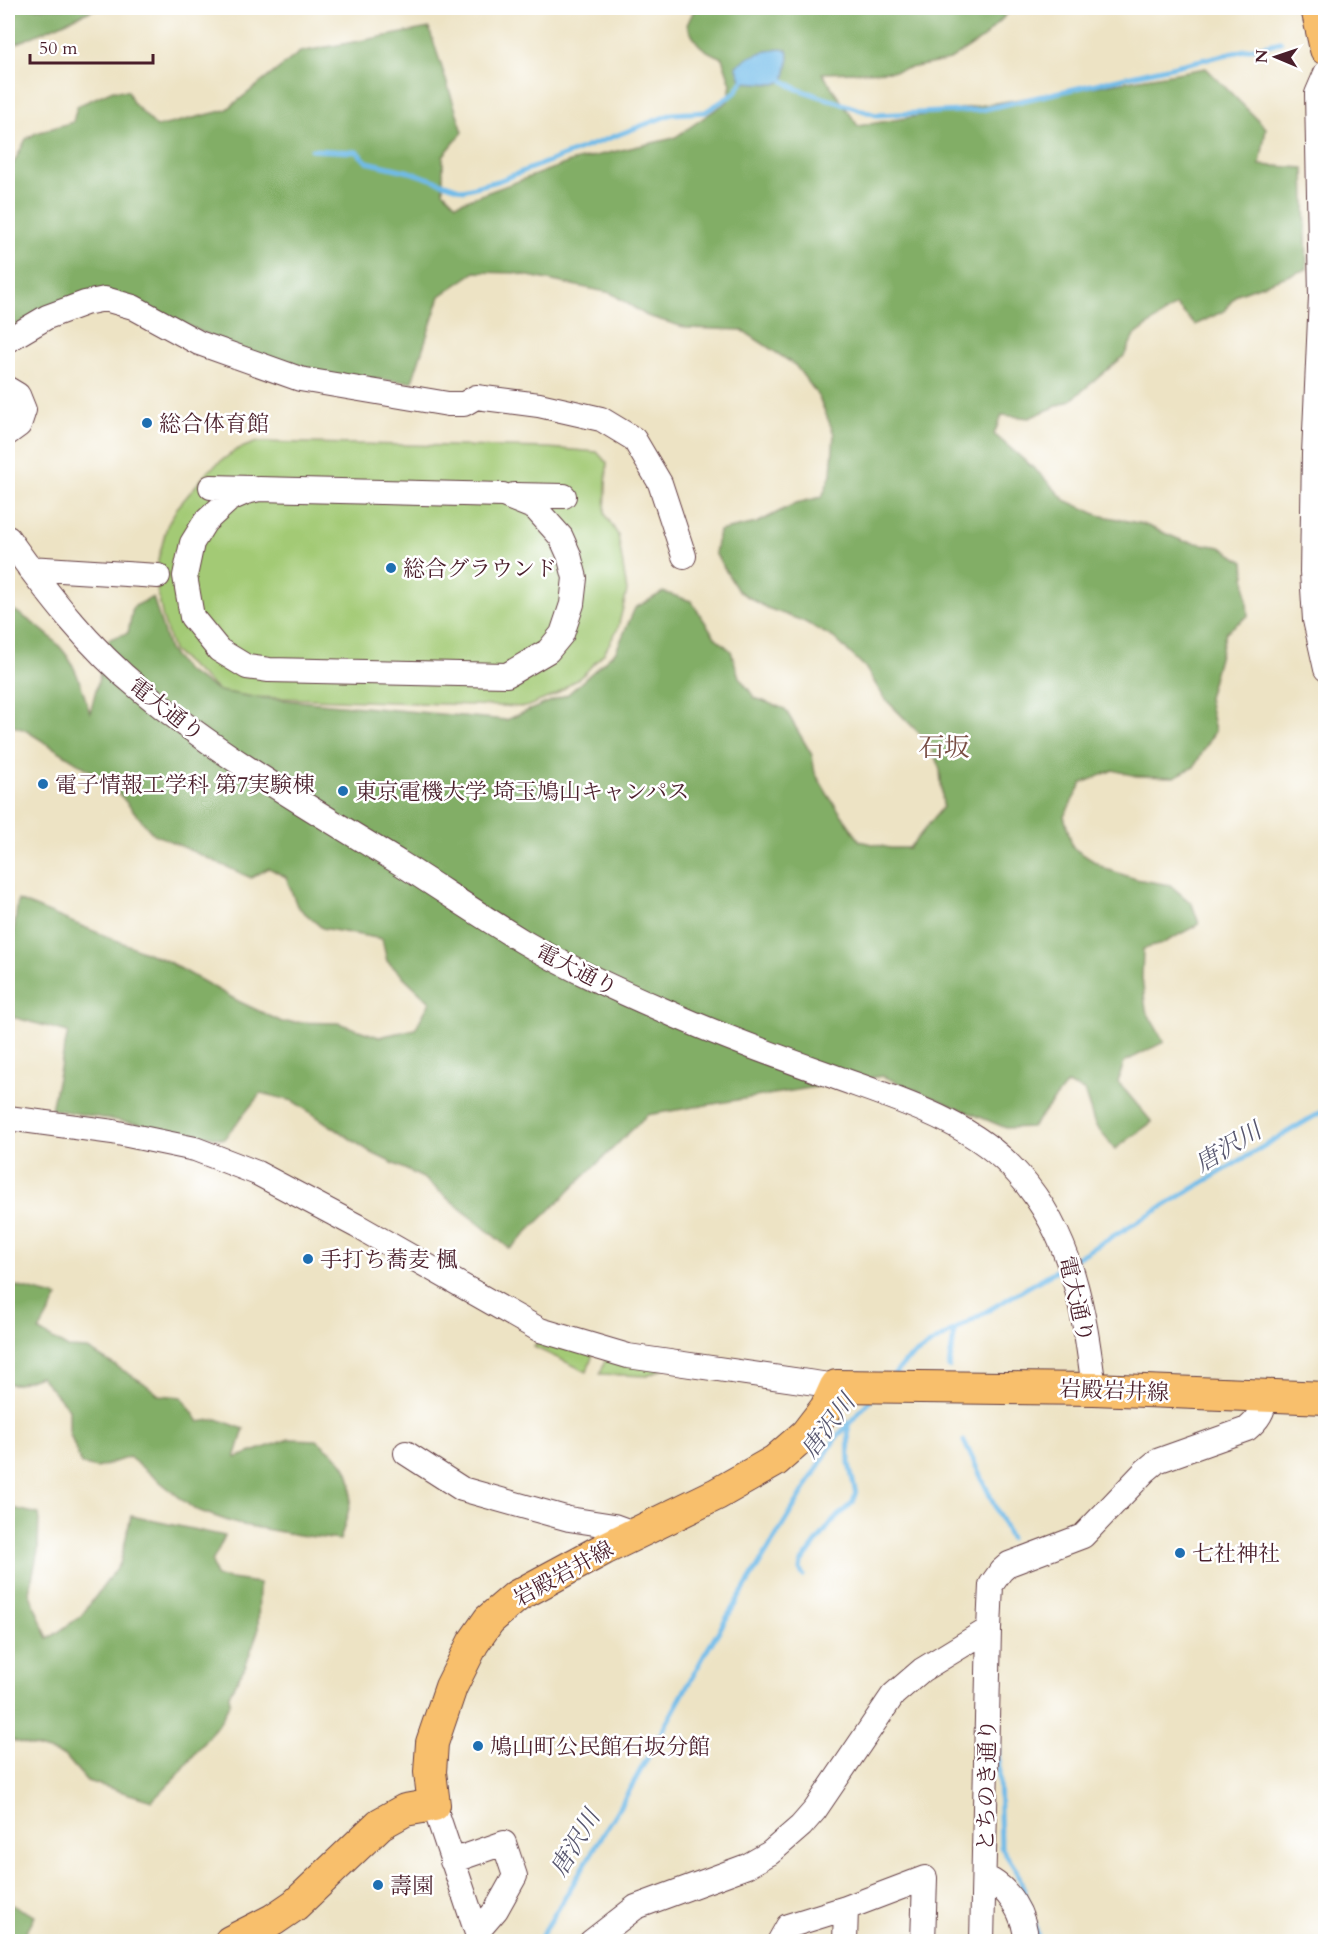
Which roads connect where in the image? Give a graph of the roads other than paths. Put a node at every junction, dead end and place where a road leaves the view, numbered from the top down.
1 (1308, 8) edge
2 (1317, 8) edge
3 (1326, 49) edge
4 (1326, 73) edge
5 (8, 340) edge
6 (8, 389) edge
7 (8, 433) edge
8 (212, 487) dead end
9 (259, 489) junction
10 (503, 495) junction
11 (564, 496) dead end
12 (8, 538) edge
13 (684, 556) dead end
14 (29, 568) junction
15 (158, 576) dead end
16 (1326, 669) edge
17 (8, 1118) edge
18 (845, 1386) junction
19 (1094, 1389) junction
20 (1266, 1396) junction
21 (1326, 1398) edge
22 (406, 1453) dead end
23 (636, 1534) junction
24 (988, 1629) junction
25 (434, 1805) junction
26 (452, 1861) junction
27 (984, 1877) junction
28 (846, 1908) junction
29 (479, 1937) edge
30 (230, 1941) edge
31 (591, 1941) edge
32 (779, 1941) edge
33 (845, 1941) edge
34 (923, 1941) edge
35 (982, 1941) edge
36 (1026, 1941) edge

1 - 3 street
2 - 3 main road
4 - 16 street
5 - 13 street
6 - 7 street
8 - 9 street
9 - 10 street
9 - 10 street
10 - 11 street
12 - 14 street, 電大通り
14 - 15 street
14 - 19 street, 電大通り
17 - 18 street
18 - 19 main road, 岩殿岩井線
18 - 23 main road, 岩殿岩井線
19 - 20 main road, 岩殿岩井線
20 - 21 main road, 岩殿岩井線
20 - 24 street, とちのき通り
22 - 23 street
23 - 25 main road, 岩殿岩井線
24 - 27 street, とちのき通り
24 - 31 street
25 - 26 street
25 - 30 main road
26 - 29 street
26 - 29 street
27 - 35 street, とちのき通り
27 - 36 street
28 - 32 street
28 - 33 street
28 - 34 street

